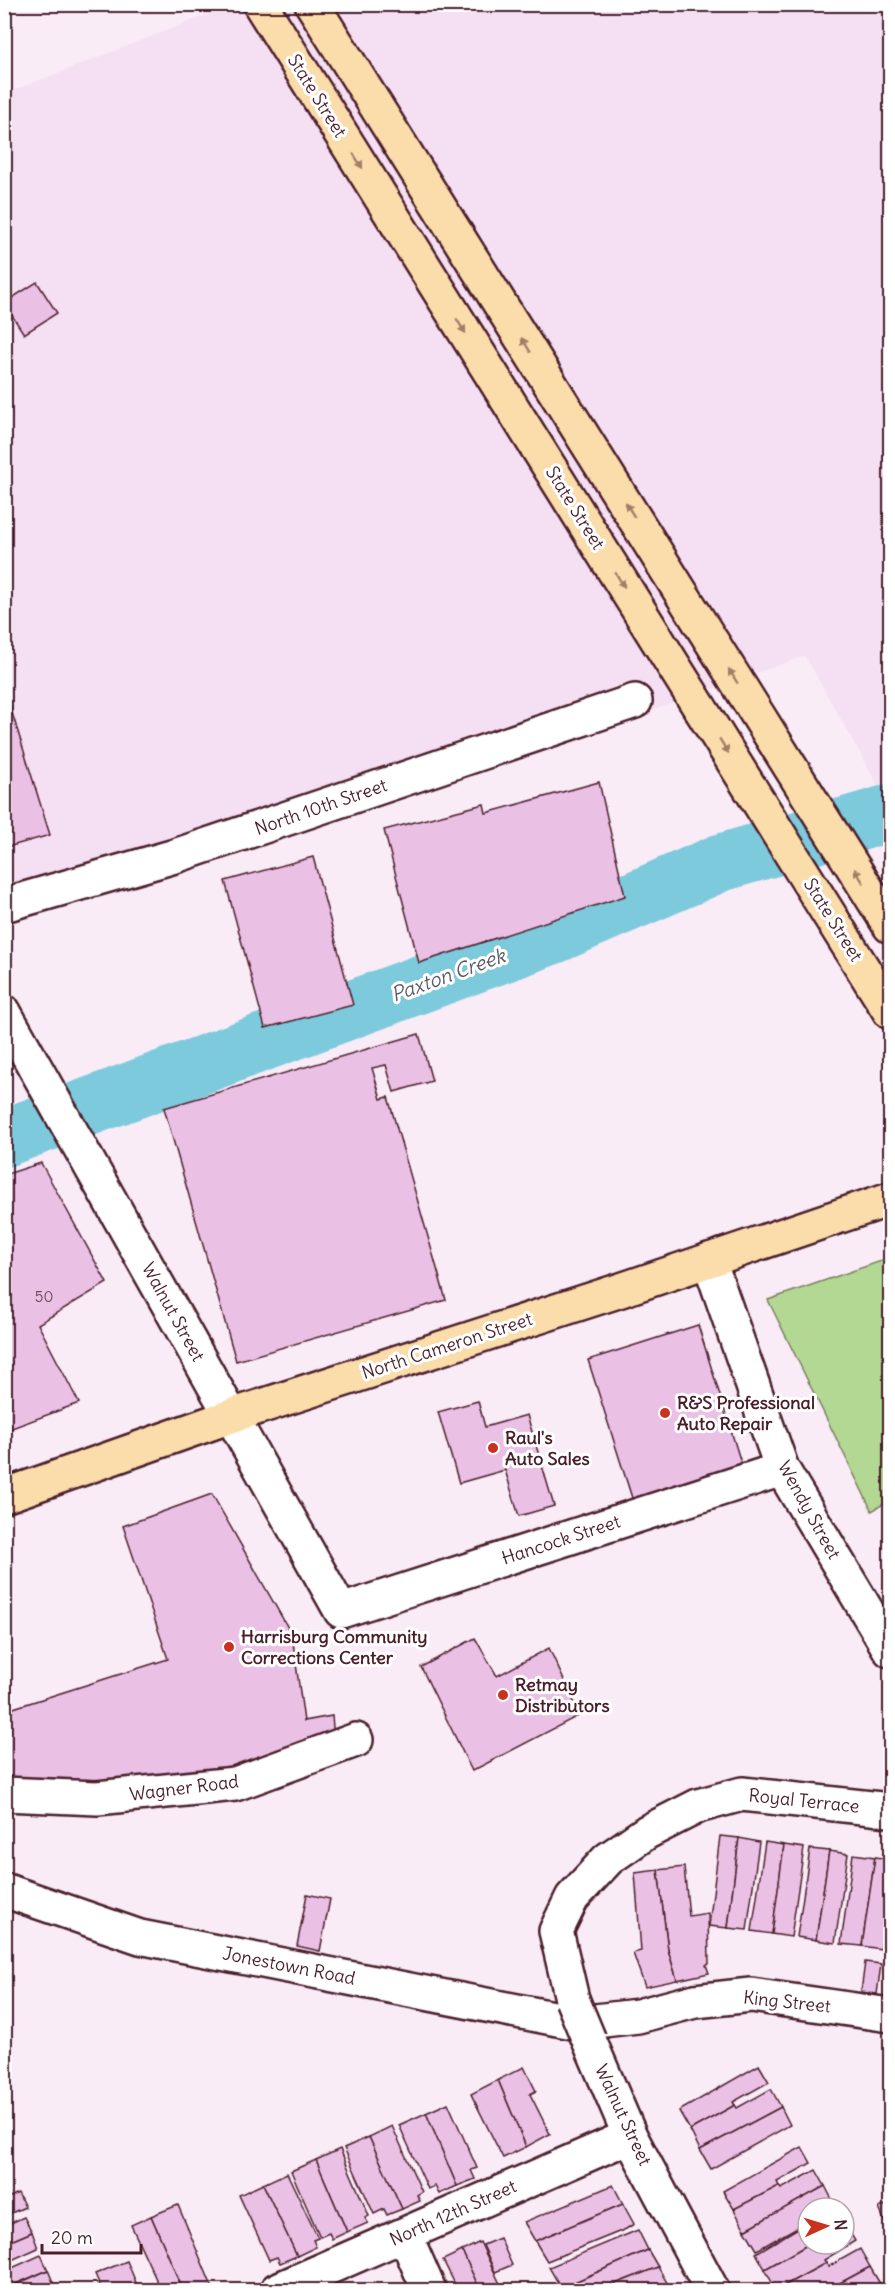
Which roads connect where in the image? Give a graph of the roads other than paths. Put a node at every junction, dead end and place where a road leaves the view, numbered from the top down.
1 (260, 4) edge
2 (312, 4) edge
3 (635, 701) dead end
4 (4, 905) edge
5 (891, 926) edge
6 (4, 1012) edge
7 (891, 1012) edge
8 (891, 1199) edge
9 (709, 1260) junction
10 (231, 1416) junction
11 (782, 1468) junction
12 (4, 1496) edge
13 (341, 1611) joint
14 (891, 1650) edge
15 (356, 1740) dead end
16 (4, 1794) edge
17 (891, 1810) edge
18 (4, 1890) edge
19 (556, 1931) joint
20 (891, 2015) edge
21 (580, 2021) junction
22 (630, 2136) junction
23 (405, 2235) junction
24 (277, 2290) edge
25 (429, 2290) edge
26 (712, 2290) edge

1 -> 7 main road, State Street
5 -> 2 main road
3 - 4 street, North 10th Street
6 - 10 street, Walnut Street
8 - 9 main road, North Cameron Street
9 - 10 main road, North Cameron Street
9 - 11 street, Wendy Street
10 - 12 main road, North Cameron Street
10 - 13 street, Walnut Street
11 - 13 street, Hancock Street
11 - 14 street, Wendy Street
15 - 16 street, Wagner Road
17 - 19 street, Royal Terrace
18 - 21 street, Jonestown Road
19 - 21 street, Walnut Street
20 - 21 street, King Street
21 - 22 street, Walnut Street
22 - 23 street, North 12th Street
22 - 26 street, Walnut Street
23 - 24 street, North 12th Street
23 - 25 street

